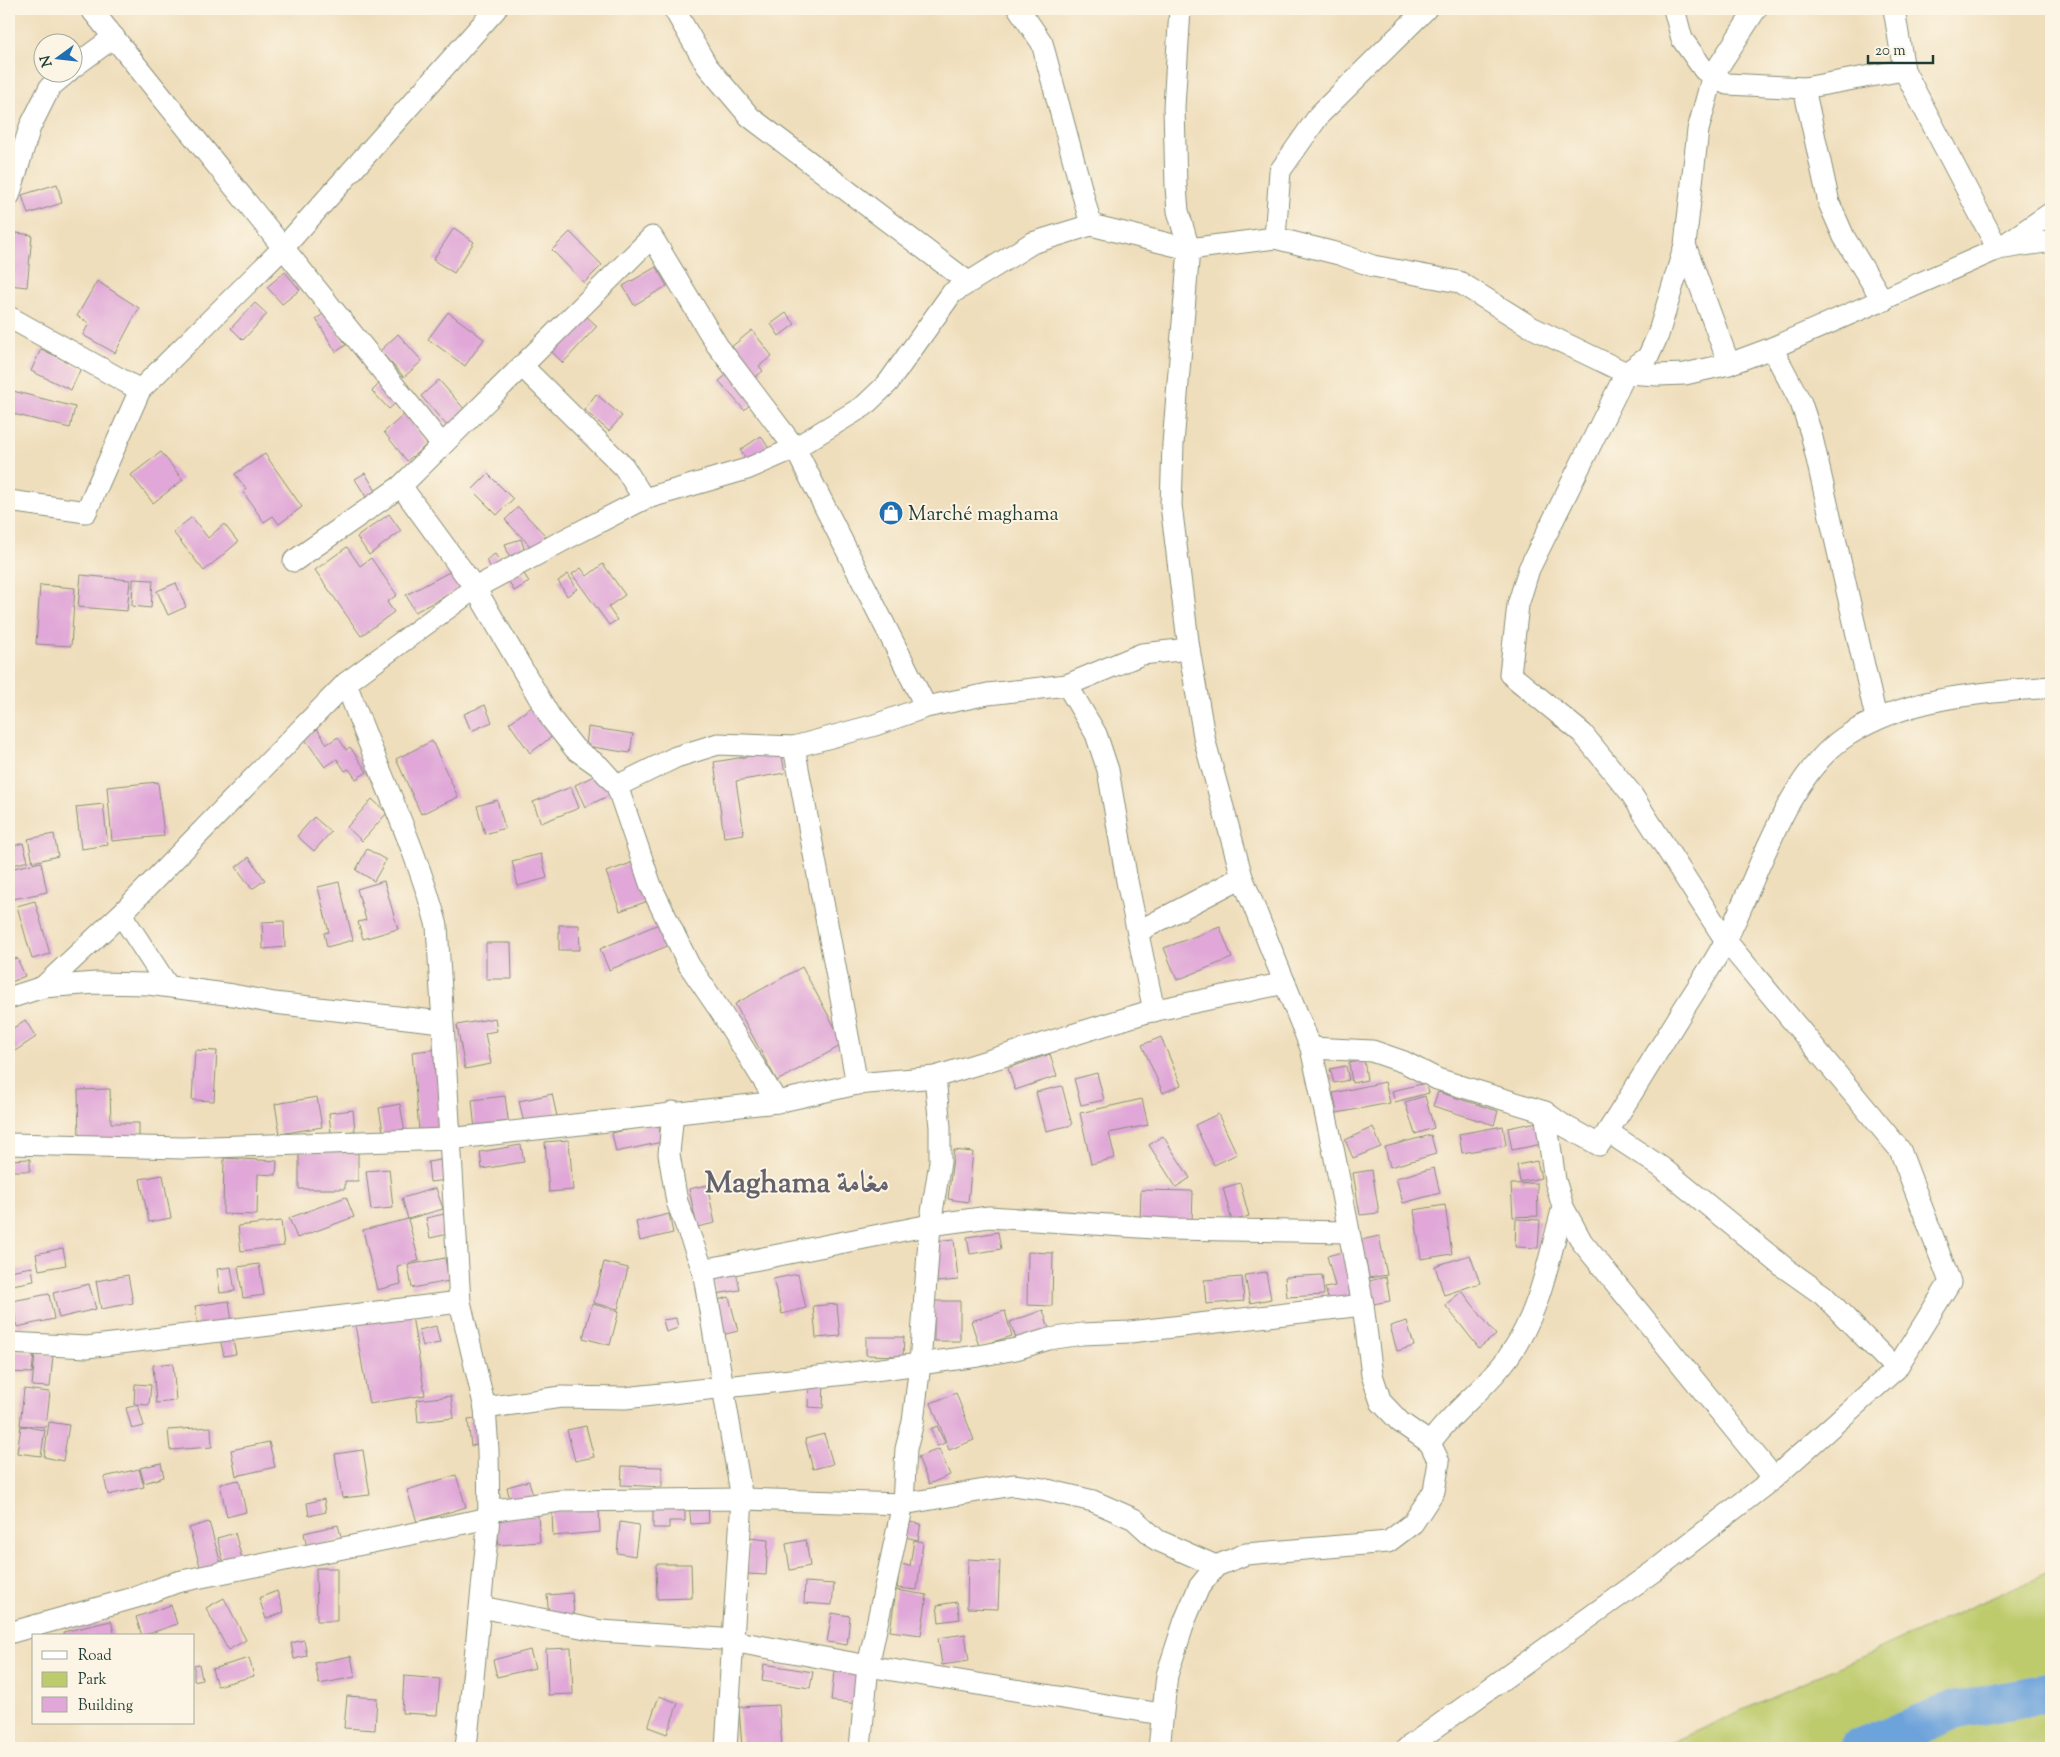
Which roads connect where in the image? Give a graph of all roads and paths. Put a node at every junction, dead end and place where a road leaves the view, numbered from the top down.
1 (91, 9) edge
2 (496, 9) edge
3 (674, 9) edge
4 (1020, 9) edge
5 (1180, 9) edge
6 (1426, 9) edge
7 (1674, 9) edge
8 (1756, 9) edge
9 (1894, 9) edge
10 (114, 37) junction
11 (82, 61) edge
12 (1904, 70) junction
13 (1713, 75) junction
14 (56, 82) edge
15 (1804, 88) junction
16 (9, 196) edge
17 (2051, 213) edge
18 (1091, 225) junction
19 (1275, 238) junction
20 (2051, 241) edge
21 (1685, 245) junction
22 (284, 246) junction
23 (1189, 249) junction
24 (1998, 249) junction
25 (968, 282) junction
26 (1884, 301) junction
27 (9, 317) edge
28 (1772, 348) junction
29 (1729, 364) junction
30 (522, 366) junction
31 (1626, 373) junction
32 (140, 390) junction
33 (442, 445) junction
34 (795, 448) junction
35 (400, 486) junction
36 (644, 499) junction
37 (9, 501) edge
38 (294, 561) dead end
39 (475, 588) junction
40 (1189, 648) junction
41 (346, 683) junction
42 (1067, 685) junction
43 (2051, 687) edge
44 (926, 707) junction
45 (1876, 718) junction
46 (794, 747) junction
47 (616, 786) junction
48 (1242, 877) junction
49 (121, 914) junction
50 (1139, 930) junction
51 (1726, 941) junction
52 (1285, 983) junction
53 (168, 986) junction
54 (43, 987) junction
55 (9, 998) edge
56 (1154, 1011) junction
57 (442, 1022) junction
58 (1311, 1048) junction
59 (935, 1078) junction
60 (857, 1084) junction
61 (777, 1102) junction
62 (673, 1112) junction
63 (1545, 1112) junction
64 (1608, 1132) junction
65 (449, 1139) junction
66 (9, 1144) edge
67 (1563, 1206) junction
68 (930, 1225) junction
69 (1348, 1232) junction
70 (703, 1270) junction
71 (460, 1302) junction
72 (1363, 1305) junction
73 (9, 1343) edge
74 (920, 1364) junction
75 (1896, 1369) junction
76 (722, 1386) junction
77 (485, 1408) junction
78 (1430, 1443) junction
79 (1774, 1478) junction
80 (742, 1499) junction
81 (903, 1504) junction
82 (489, 1514) junction
83 (1216, 1566) junction
84 (482, 1607) junction
85 (9, 1633) edge
86 (732, 1641) junction
87 (868, 1666) junction
88 (1161, 1714) junction
89 (466, 1748) edge
90 (726, 1748) edge
91 (860, 1748) edge
92 (1159, 1748) edge
93 (1407, 1748) edge

1 - 10 street
2 - 22 street
3 - 25 street
4 - 18 street
5 - 23 street
6 - 19 street
7 - 13 street
8 - 13 street
9 - 12 street
10 - 11 street
10 - 22 street
12 - 15 street
12 - 24 street
13 - 15 street
13 - 21 street
14 - 16 street
15 - 26 street
17 - 24 street
18 - 23 street
18 - 25 street
19 - 23 street
19 - 31 street
20 - 24 street
21 - 29 street
21 - 31 street
22 - 32 street
22 - 33 street
23 - 40 street
24 - 26 street
25 - 34 street
26 - 28 street
27 - 32 street
28 - 29 street
28 - 45 street
29 - 31 street
30 - 33 street
30 - 34 street
30 - 36 street
31 - 51 street
32 - 37 street
33 - 35 street
34 - 36 street
34 - 44 street
35 - 38 street
35 - 39 street
36 - 39 street
39 - 41 street
39 - 47 street
40 - 42 street
40 - 48 street
41 - 49 street
41 - 57 street
42 - 44 street
42 - 50 street
43 - 45 street
44 - 46 street
45 - 51 street
46 - 47 street
46 - 60 street
47 - 61 street
48 - 50 street
48 - 52 street
49 - 53 street
49 - 54 street
50 - 56 street
51 - 64 street
51 - 75 street
52 - 56 street
52 - 58 street
53 - 54 street
53 - 57 street
54 - 55 street
56 - 59 street
57 - 65 street
58 - 63 street
58 - 69 street
59 - 60 street
59 - 68 street
60 - 61 street
61 - 62 street
62 - 65 street
62 - 70 street
63 - 64 street
63 - 67 street
64 - 75 street
65 - 66 street
65 - 71 street
67 - 78 street
67 - 79 street
68 - 69 street
68 - 70 street
68 - 74 street
69 - 72 street
70 - 76 street
71 - 73 street
71 - 77 street
72 - 74 street
72 - 78 street
74 - 76 street
74 - 81 street
75 - 79 street
76 - 77 street
76 - 80 street
77 - 82 street
78 - 83 street
79 - 93 street
80 - 81 street
80 - 82 street
80 - 86 street
81 - 83 street
81 - 87 street
82 - 84 street
82 - 85 street
83 - 88 street
84 - 86 street
84 - 89 street
86 - 87 street
86 - 90 street
87 - 88 street
87 - 91 street
88 - 92 street

